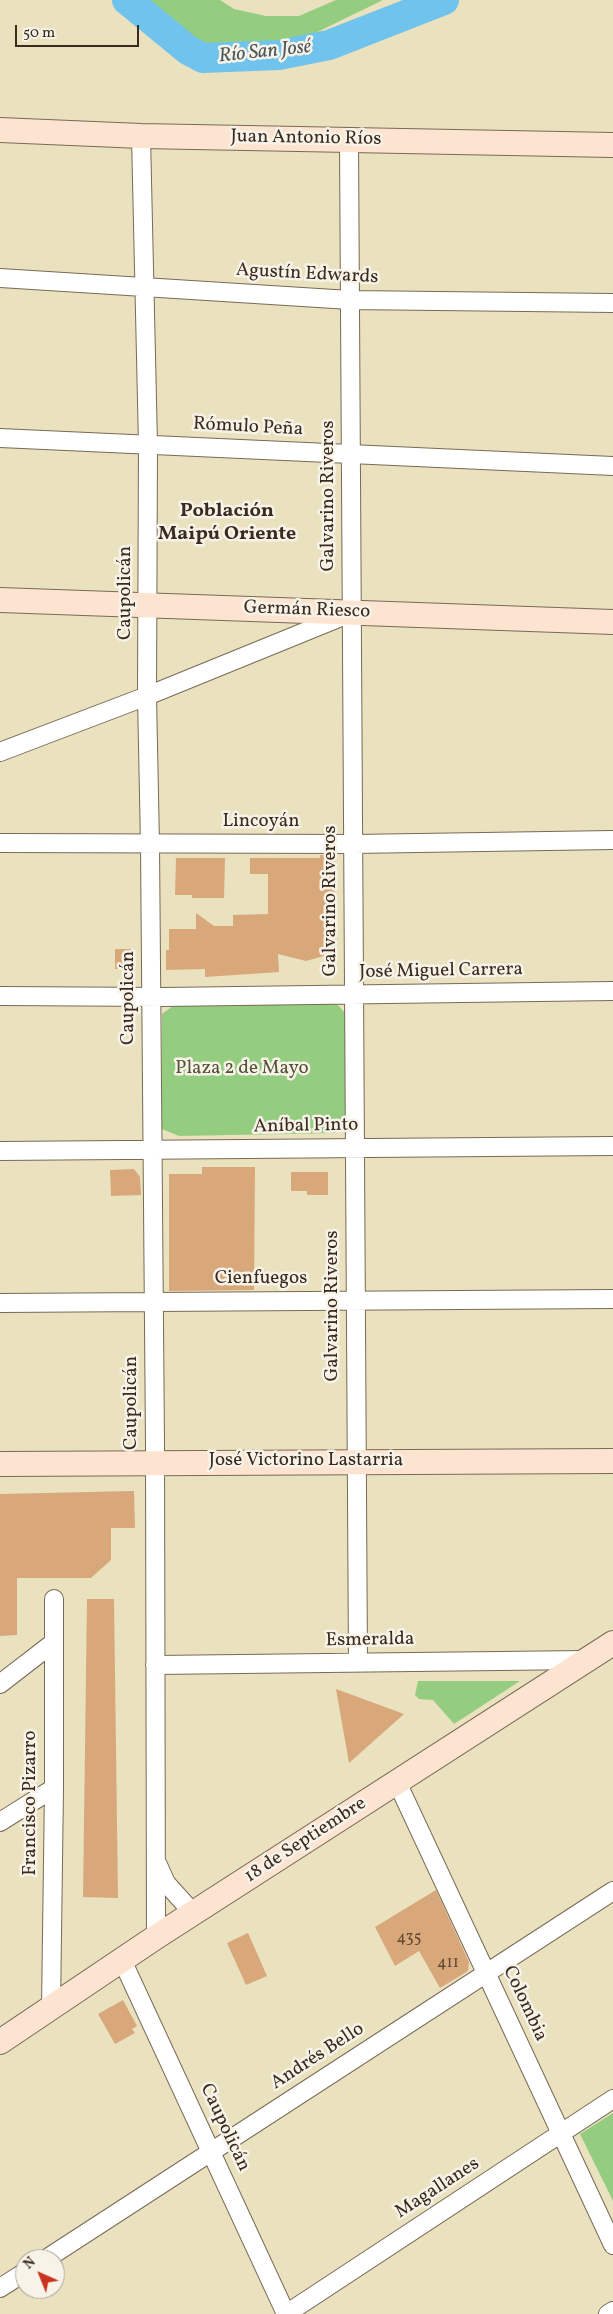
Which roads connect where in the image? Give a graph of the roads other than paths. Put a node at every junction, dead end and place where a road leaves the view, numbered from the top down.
1 (0, 130) edge
2 (141, 136) junction
3 (349, 140) junction
4 (613, 145) edge
5 (0, 278) edge
6 (144, 286) junction
7 (350, 300) junction
8 (613, 303) edge
9 (0, 438) edge
10 (148, 445) junction
11 (351, 454) junction
12 (613, 466) edge
13 (0, 600) edge
14 (148, 605) junction
15 (352, 613) junction
16 (613, 622) edge
17 (147, 696) junction
18 (0, 752) edge
19 (613, 840) edge
20 (0, 843) edge
21 (353, 844) junction
22 (150, 845) junction
23 (613, 991) edge
24 (354, 994) junction
25 (0, 996) edge
26 (151, 997) junction
27 (613, 1146) edge
28 (355, 1147) junction
29 (152, 1149) junction
30 (0, 1151) edge
31 (613, 1299) edge
32 (356, 1300) junction
33 (154, 1301) junction
34 (0, 1303) edge
35 (613, 1461) edge
36 (356, 1462) junction
37 (155, 1463) junction
38 (0, 1464) edge
39 (54, 1599) dead end
40 (53, 1643) junction
41 (613, 1643) edge
42 (585, 1660) junction
43 (358, 1662) junction
44 (155, 1665) junction
45 (0, 1684) edge
46 (397, 1782) junction
47 (54, 1788) junction
48 (0, 1822) edge
49 (156, 1860) junction
50 (613, 1891) edge
51 (193, 1913) junction
52 (156, 1937) junction
53 (122, 1960) junction
54 (486, 1972) junction
55 (51, 2008) junction
56 (0, 2042) edge
57 (613, 2099) edge
58 (561, 2133) junction
59 (211, 2152) junction
60 (613, 2245) edge
61 (61, 2249) edge
62 (15, 2278) edge
63 (0, 2288) edge
64 (613, 2311) edge
65 (286, 2314) edge
66 (608, 2314) edge

1 - 2 main road, Juan Antonio Ríos
2 - 3 main road, Juan Antonio Ríos
2 - 6 street, Caupolicán
3 - 4 main road, Juan Antonio Ríos
3 - 7 street, Galvarino Riveros
5 - 6 street, Agustín Edwards
6 - 7 street, Agustín Edwards
6 - 10 street, Caupolicán
7 - 8 street, Agustín Edwards
7 - 11 street, Galvarino Riveros
9 - 10 street, Rómulo Peña
10 - 11 street, Rómulo Peña
10 - 14 street, Caupolicán
11 - 12 street, Rómulo Peña
11 - 15 street, Galvarino Riveros
13 - 14 main road, Germán Riesco
14 - 15 main road, Germán Riesco
14 - 17 street, Caupolicán
15 - 16 main road, Germán Riesco
15 - 17 street
15 - 21 street, Galvarino Riveros
17 - 18 street
17 - 22 street, Caupolicán
19 - 21 street, Lincoyán
20 - 22 street, Lincoyán
21 - 22 street, Lincoyán
21 - 24 street, Galvarino Riveros
22 - 26 street, Caupolicán
23 - 24 street, José Miguel Carrera
24 - 26 street, José Miguel Carrera
24 - 28 street, Galvarino Riveros
25 - 26 street, José Miguel Carrera
26 - 29 street, Caupolicán
27 - 28 street, Aníbal Pinto
28 - 29 street, Aníbal Pinto
28 - 32 street, Galvarino Riveros
29 - 30 street, Aníbal Pinto
29 - 33 street, Caupolicán
31 - 32 street, Cienfuegos
32 - 33 street, Cienfuegos
32 - 36 street, Galvarino Riveros
33 - 34 street, Cienfuegos
33 - 37 street, Caupolicán
35 - 36 main road, José Victorino Lastarria
36 - 37 main road, José Victorino Lastarria
36 - 43 street, Galvarino Riveros
37 - 38 main road, José Victorino Lastarria
37 - 44 street, Caupolicán
39 - 40 street, Francisco Pizarro
40 - 45 street
40 - 47 street, Francisco Pizarro
41 - 42 main road, 18 de Septiembre
42 - 43 street, Esmeralda
42 - 46 main road, 18 de Septiembre
43 - 44 street, Esmeralda
44 - 49 street, Caupolicán
46 - 51 main road, 18 de Septiembre
46 - 54 street, Colombia
47 - 48 street
47 - 55 street, Francisco Pizarro
49 - 51 street, Caupolicán
49 - 52 street, Caupolicán
50 - 54 street, Andrés Bello
51 - 52 main road, 18 de Septiembre
52 - 53 main road, 18 de Septiembre
53 - 55 main road, 18 de Septiembre
53 - 59 street, Caupolicán
54 - 58 street, Colombia
54 - 59 street, Andrés Bello
55 - 56 main road, 18 de Septiembre
57 - 58 street, Magallanes
58 - 60 street, Colombia
58 - 65 street, Magallanes
59 - 61 street, Andrés Bello
59 - 65 street, Caupolicán
62 - 63 street
64 - 66 street

